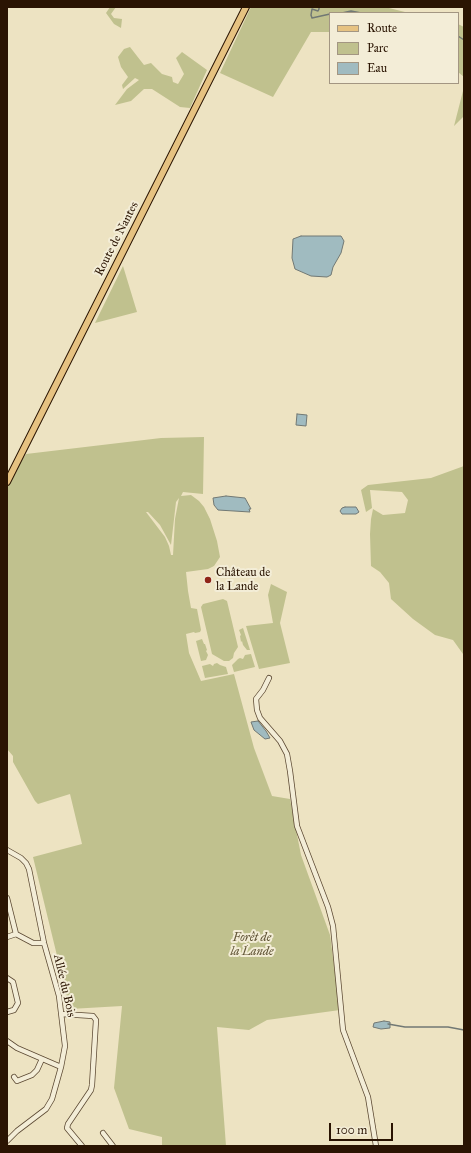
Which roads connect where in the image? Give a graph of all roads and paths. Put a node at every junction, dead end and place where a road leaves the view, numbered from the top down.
1 (246, 7) edge
2 (7, 482) edge
3 (269, 678) dead end
4 (7, 850) edge
5 (7, 898) edge
6 (16, 934) junction
7 (7, 937) edge
8 (44, 943) junction
9 (7, 978) edge
10 (7, 1012) edge
11 (62, 1014) junction
12 (7, 1042) edge
13 (42, 1059) junction
14 (61, 1067) junction
15 (14, 1077) dead end
16 (102, 1134) dead end
17 (7, 1141) edge
18 (82, 1146) edge
19 (113, 1146) edge
20 (376, 1146) edge

1 - 2 main road, Route de Nantes
3 - 20 street
4 - 8 street, Allée du Bois
5 - 6 street
6 - 7 street
6 - 8 street
8 - 11 street, Allée du Bois
9 - 10 street
11 - 14 street, Allée du Bois
11 - 18 street
12 - 13 street
13 - 14 street
13 - 15 street
14 - 17 street, Allée du Bois
16 - 19 street

